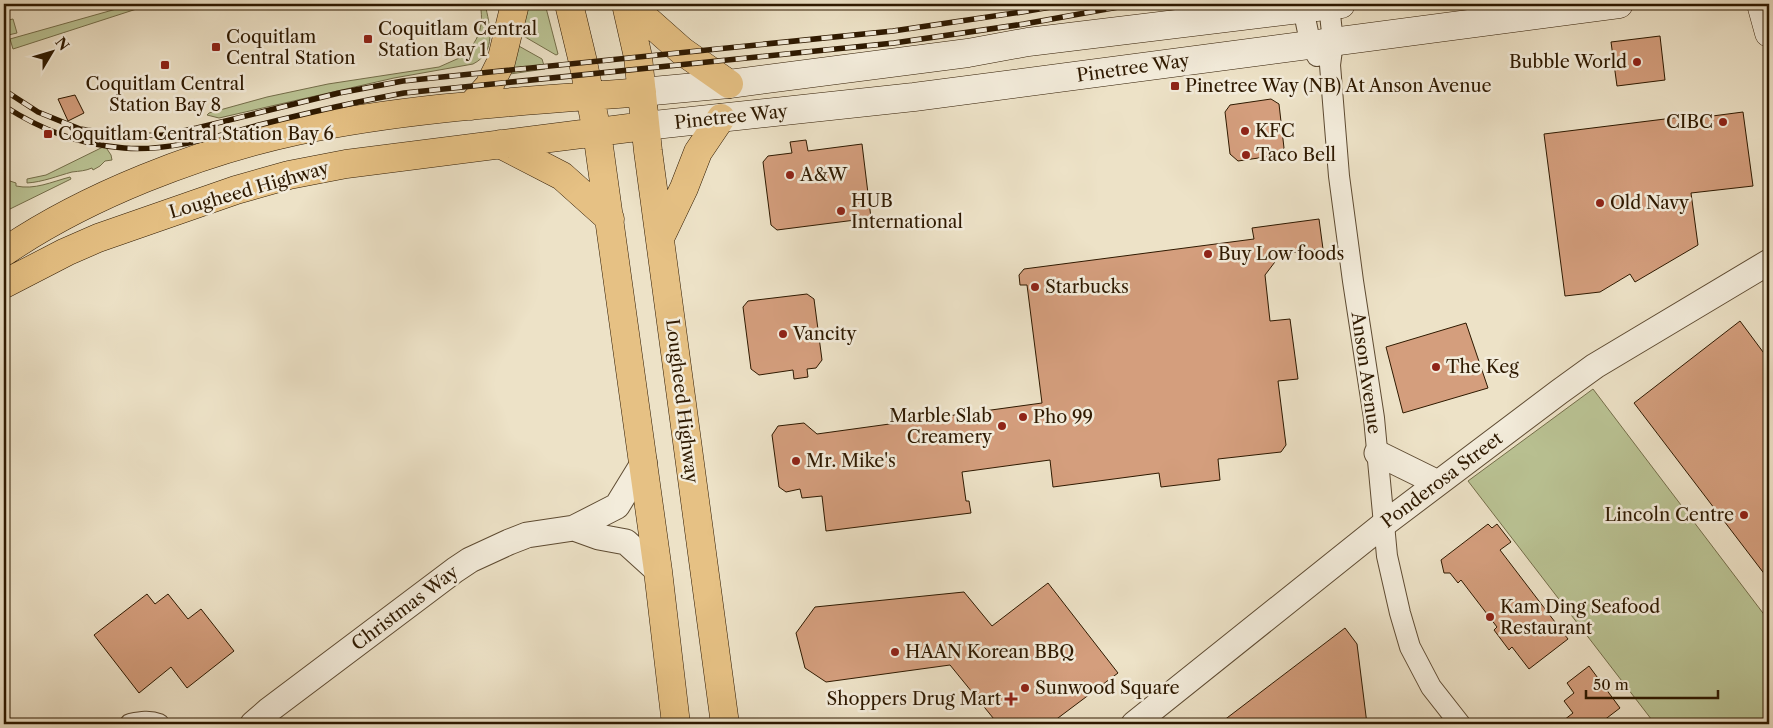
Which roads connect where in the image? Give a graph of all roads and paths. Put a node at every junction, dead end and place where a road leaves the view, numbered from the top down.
1 (515, 4) edge
2 (569, 4) edge
3 (627, 4) edge
4 (1619, 4) edge
5 (1761, 4) edge
6 (1324, 6) edge
7 (1769, 33) edge
8 (1325, 51) junction
9 (729, 84) junction
10 (642, 92) junction
11 (591, 96) junction
12 (471, 106) junction
13 (721, 118) junction
14 (645, 126) junction
15 (597, 132) junction
16 (500, 144) junction
17 (610, 219) junction
18 (661, 236) junction
19 (4, 252) edge
20 (1763, 270) edge
21 (4, 284) edge
22 (1377, 453) junction
23 (644, 462) junction
24 (1438, 483) junction
25 (1384, 524) junction
26 (574, 528) junction
27 (658, 571) junction
28 (130, 724) edge
29 (158, 724) edge
30 (253, 724) edge
31 (676, 724) edge
32 (725, 724) edge
33 (1134, 724) edge
34 (1460, 724) edge

1 - 12 main road
2 - 11 main road
3 - 9 main road
3 - 10 main road
4 - 8 main road, Pinetree Way
5 - 7 main road
6 - 8 street
6 - 8 street, Anson Avenue
6 - 9 main road, Pinetree Way
8 - 13 main road, Pinetree Way
8 - 22 street, Anson Avenue
9 - 10 main road, Pinetree Way
10 - 11 main road
10 - 14 main road
11 - 12 main road
11 - 15 main road
12 - 19 main road
13 - 14 main road, Pinetree Way
13 - 18 main road
14 - 15 main road, Lougheed Highway
14 - 18 main road, Lougheed Highway
15 - 16 main road, Lougheed Highway
15 - 17 main road
16 - 17 main road
16 - 21 main road, Lougheed Highway
17 - 23 main road
18 - 32 main road, Lougheed Highway
20 - 24 street, Ponderosa Street
22 - 24 street
22 - 25 street, Anson Avenue
23 - 26 street, Christmas Way
23 - 27 main road
24 - 25 street, Ponderosa Street
25 - 33 street, Ponderosa Street
25 - 34 street, Anson Avenue
26 - 27 street, Christmas Way
26 - 30 street, Christmas Way
27 - 31 main road
28 - 29 street

